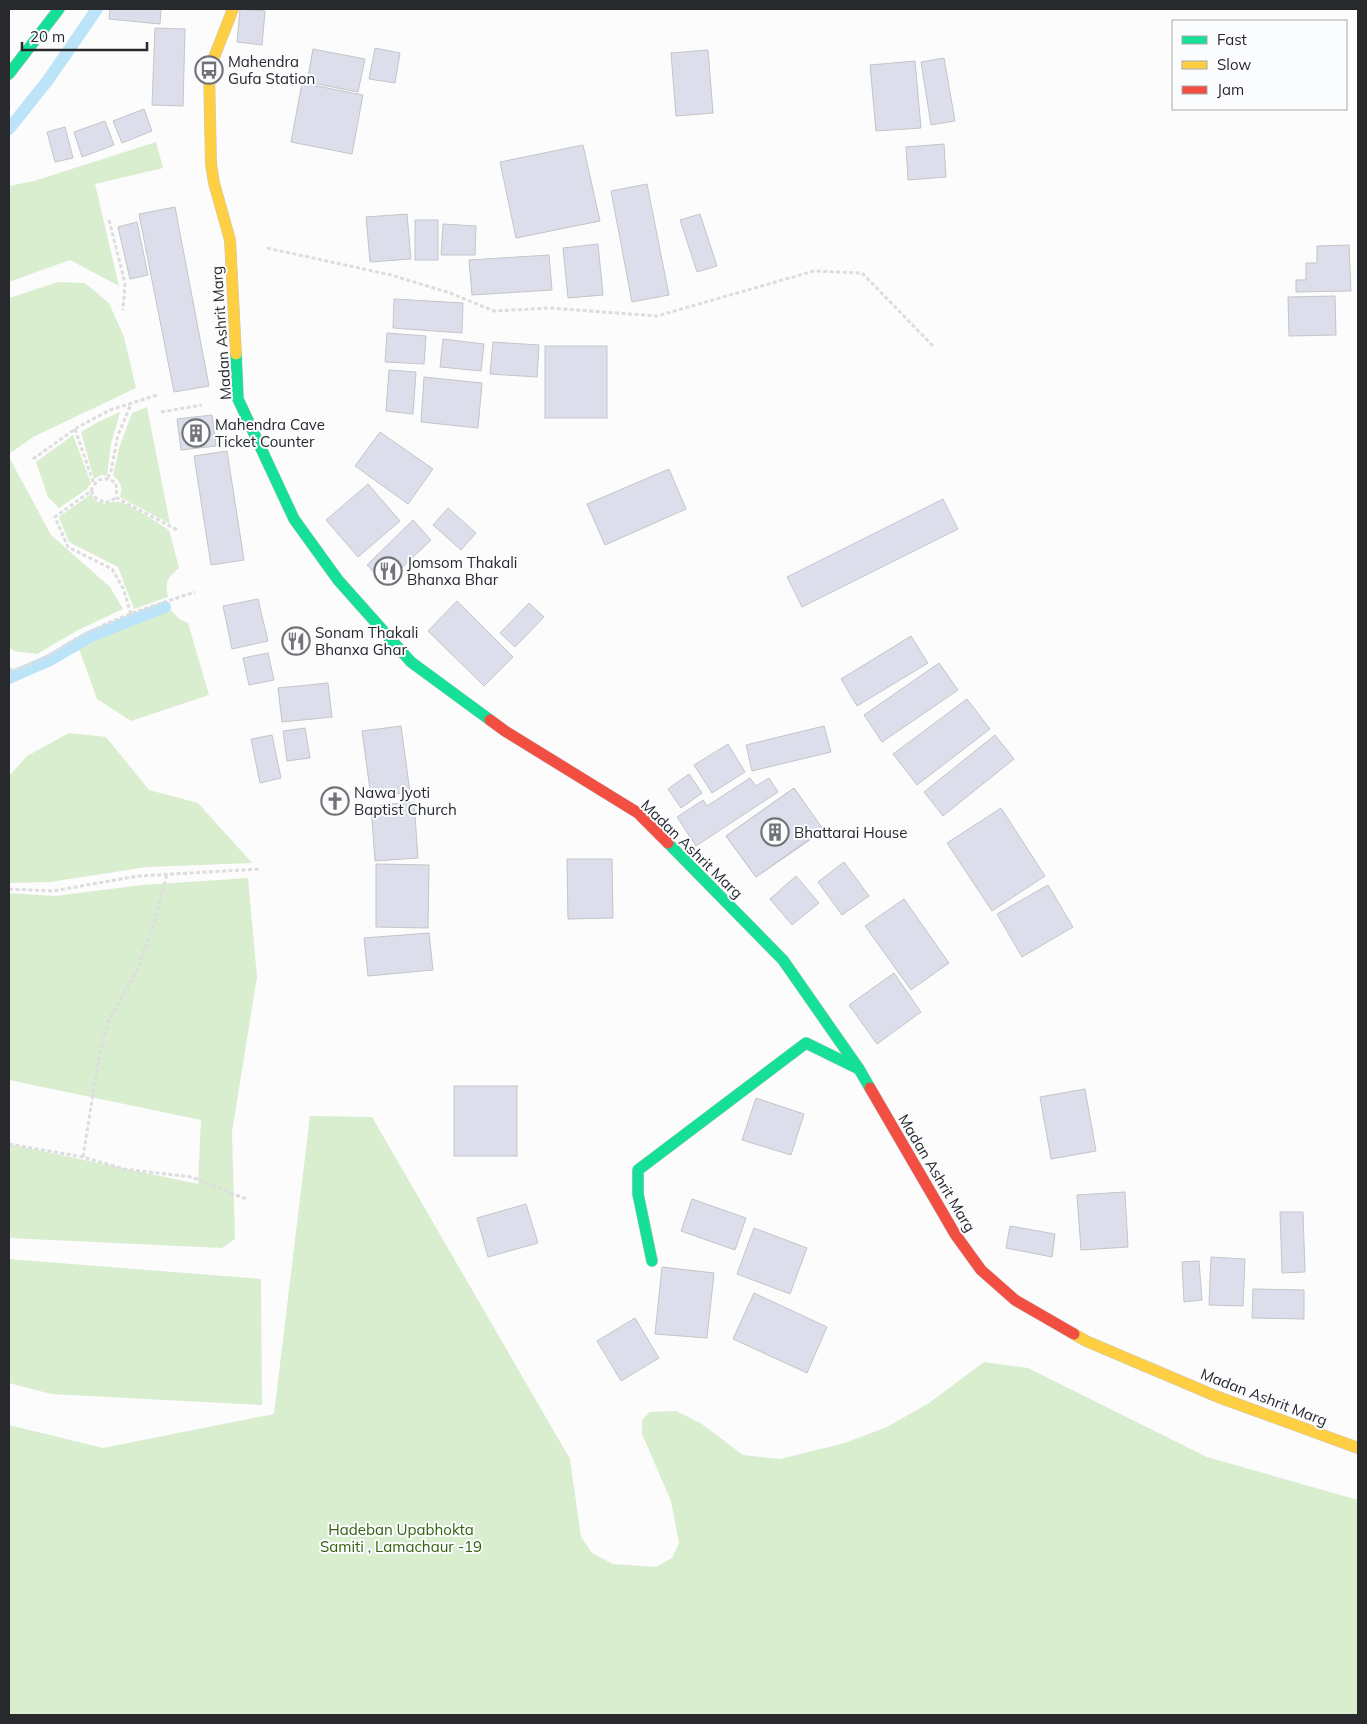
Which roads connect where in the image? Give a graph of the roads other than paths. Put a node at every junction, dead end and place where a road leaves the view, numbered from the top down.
1 (59, 9) edge
2 (233, 9) edge
3 (9, 74) edge
4 (859, 1069) junction
5 (652, 1261) dead end
6 (1358, 1448) edge

1 - 3 main road
2 - 4 main road, Madan Ashrit Marg
4 - 5 main road
4 - 6 main road, Madan Ashrit Marg

